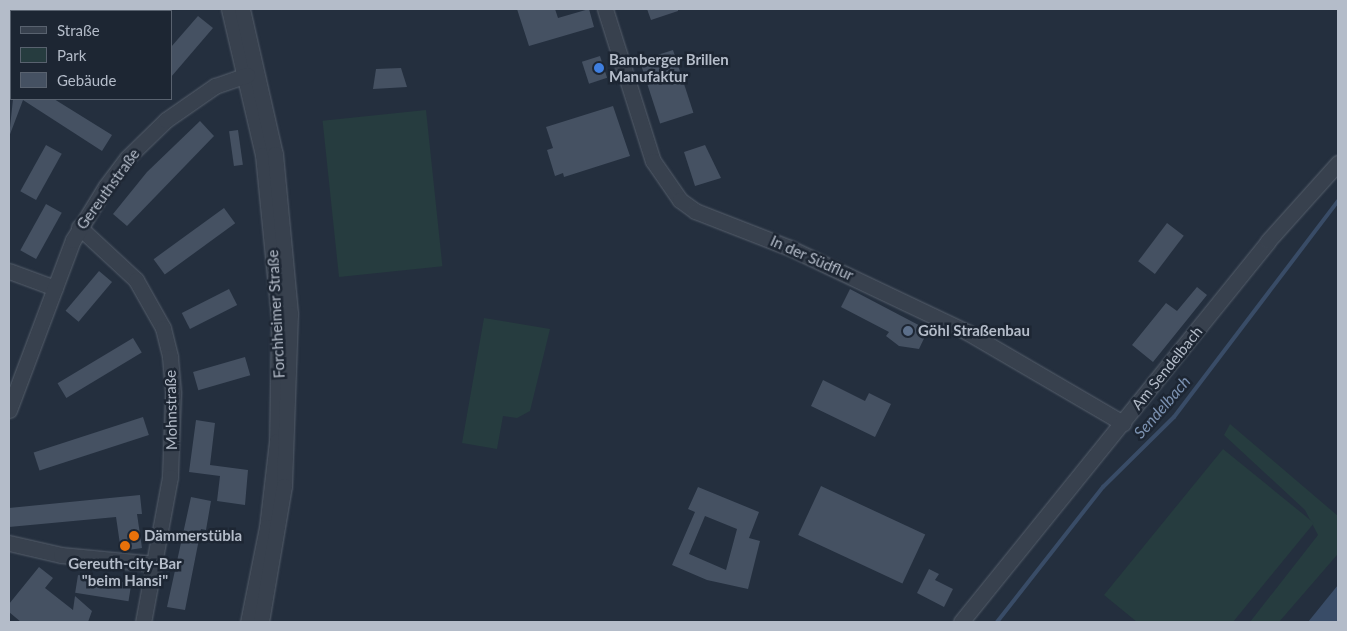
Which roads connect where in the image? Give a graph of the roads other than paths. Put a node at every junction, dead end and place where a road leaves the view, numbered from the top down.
1 (229, 9) edge
2 (242, 9) edge
3 (605, 9) edge
4 (247, 75) junction
5 (1338, 163) edge
6 (79, 227) junction
7 (9, 271) edge
8 (55, 288) junction
9 (9, 410) edge
10 (1123, 423) junction
11 (9, 543) edge
12 (156, 564) junction
13 (142, 622) edge
14 (248, 622) edge
15 (261, 622) edge
16 (961, 622) edge

1 - 4 street, Forchheimer Straße
2 - 15 street, Forchheimer Straße
3 - 10 street, In der Südflur
4 - 6 street, Gereuthstraße
4 - 14 street, Forchheimer Straße
5 - 10 street, Am Sendelbach
6 - 8 street, Gereuthstraße
6 - 12 street, Mohnstraße
7 - 8 street
8 - 9 street, Gereuthstraße
10 - 16 street, Am Sendelbach
11 - 12 street
12 - 13 street, Mohnstraße

